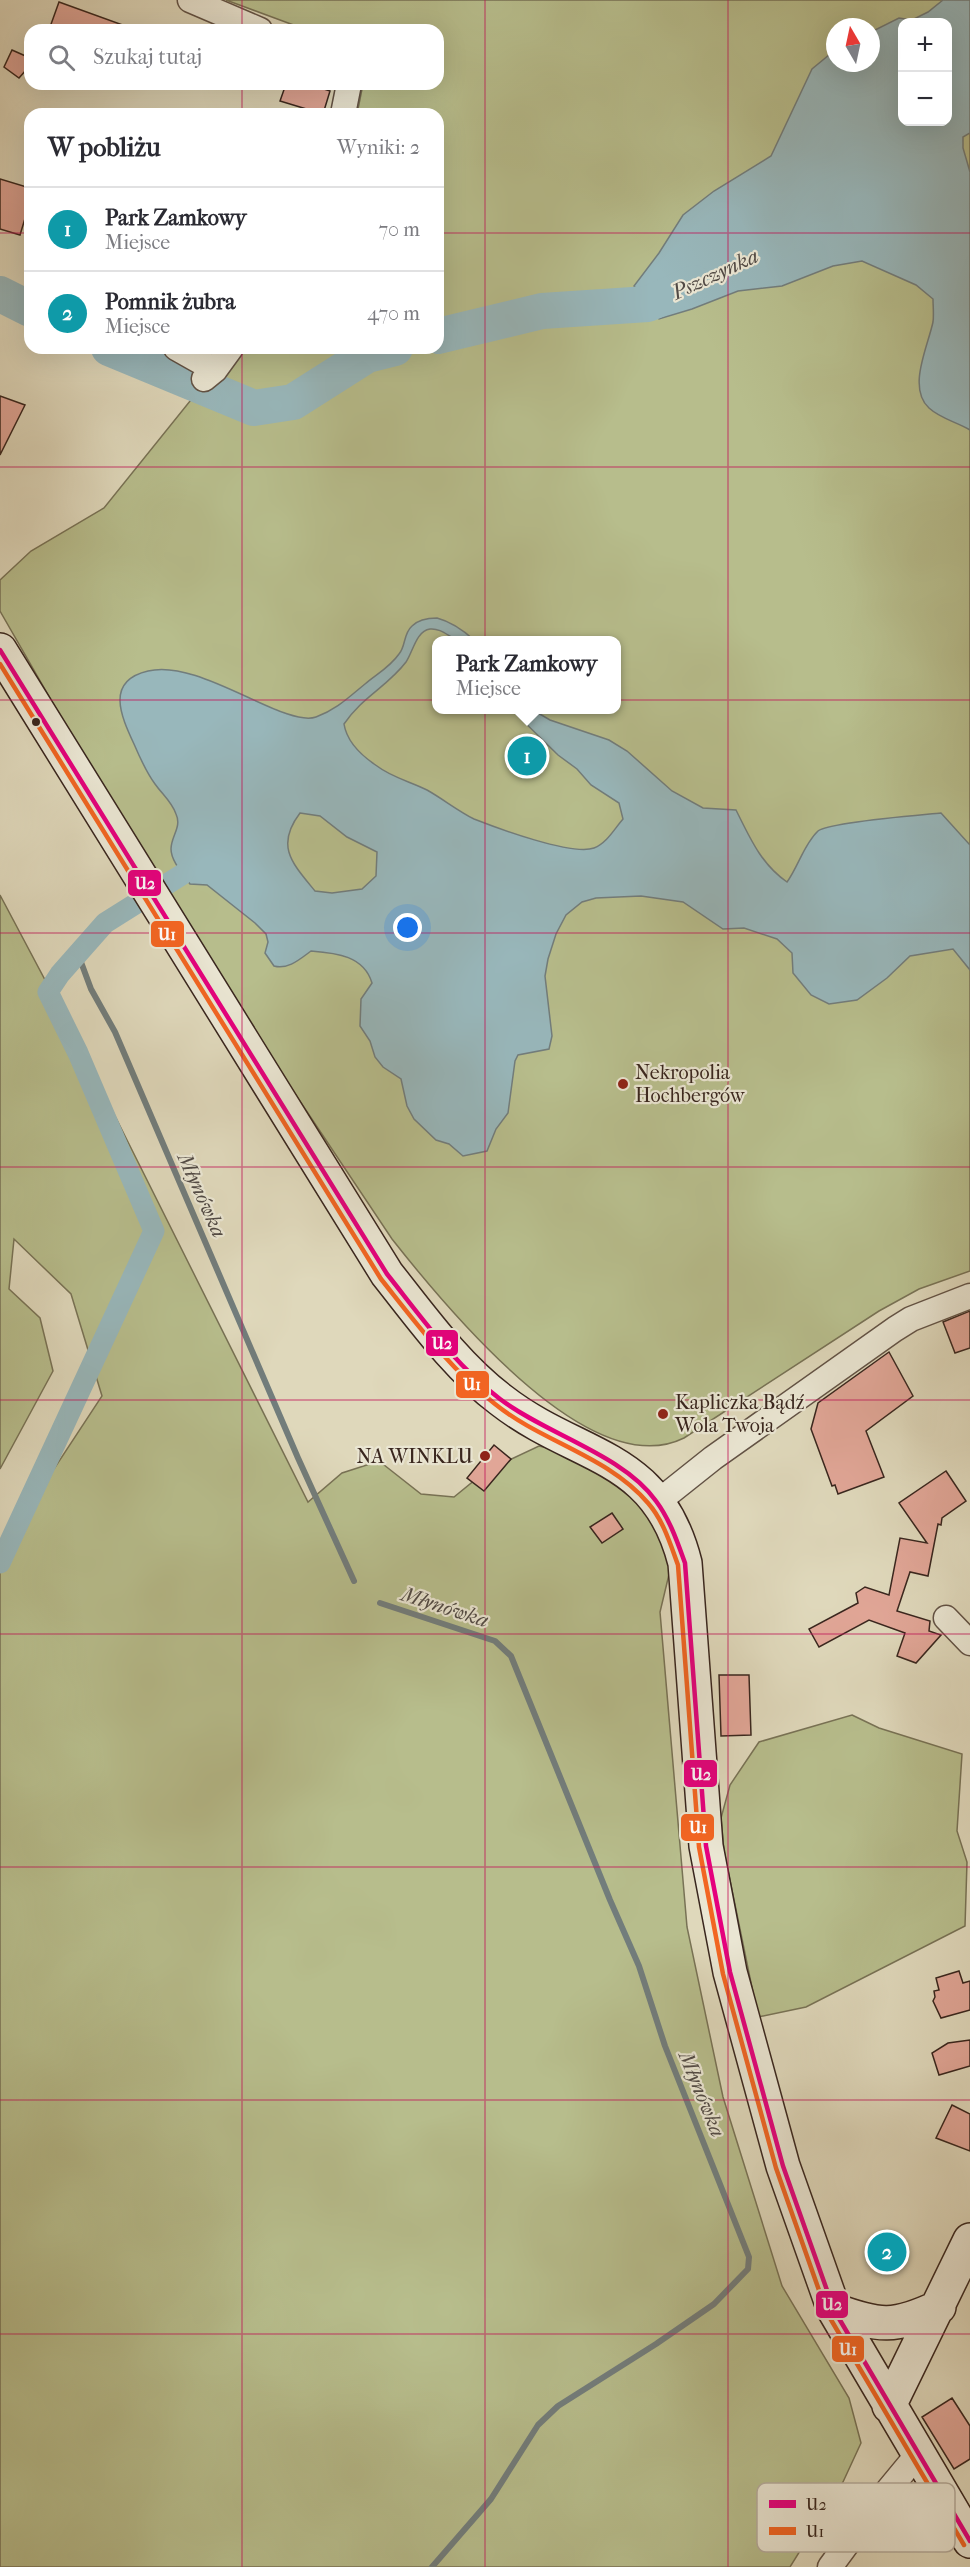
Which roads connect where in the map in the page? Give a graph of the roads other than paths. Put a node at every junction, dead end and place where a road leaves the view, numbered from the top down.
1 (189, 0) edge
2 (246, 24) edge
3 (348, 90) edge
4 (344, 108) edge
5 (184, 354) edge
6 (226, 354) edge
7 (0, 650) edge
8 (970, 1296) edge
9 (659, 1501) junction
10 (946, 1618) dead end
11 (970, 1643) edge
12 (970, 2240) edge
13 (939, 2307) junction
14 (834, 2310) junction
15 (889, 2406) junction
16 (918, 2454) junction
17 (894, 2483) edge
18 (937, 2483) edge
19 (955, 2513) edge
20 (970, 2541) edge
21 (841, 2552) edge
22 (830, 2567) edge

1 - 2 street
3 - 4 street
5 - 6 street
7 - 9 main road
8 - 9 street
9 - 14 main road
10 - 11 street
12 - 13 main road
13 - 14 main road
13 - 15 main road
14 - 15 main road
15 - 16 main road
16 - 17 street
16 - 18 main road
19 - 20 main road
21 - 22 street

